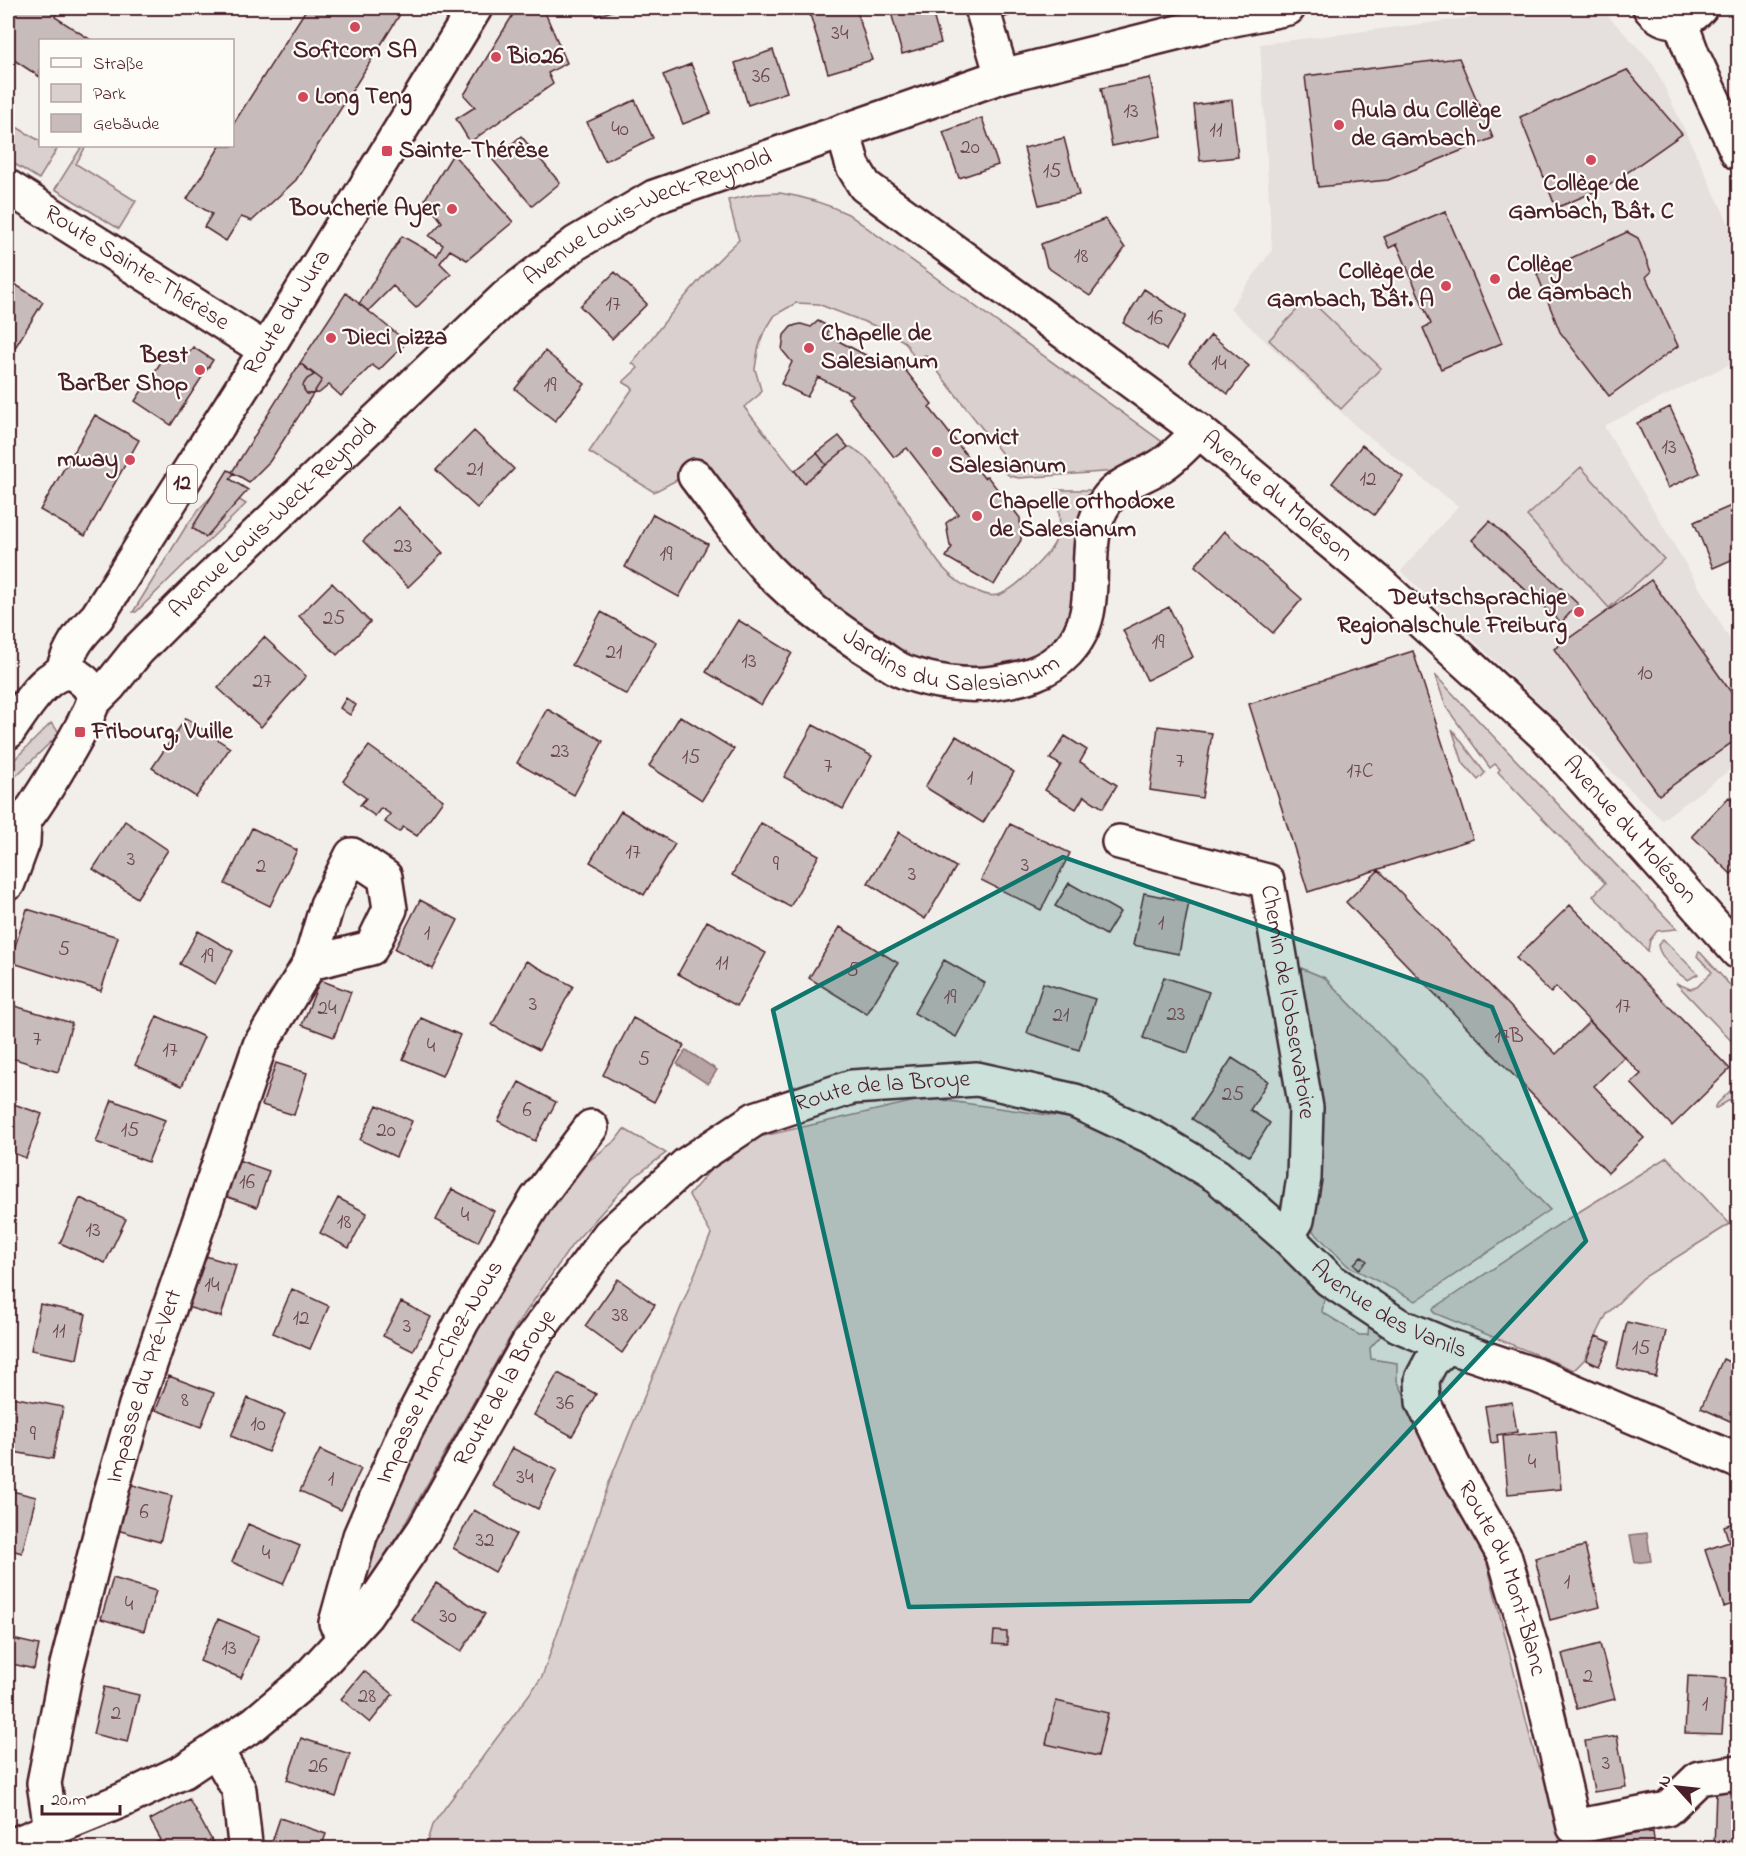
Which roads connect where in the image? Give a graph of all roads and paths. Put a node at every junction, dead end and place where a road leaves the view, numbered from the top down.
1 (475, 8) edge
2 (982, 8) edge
3 (1288, 8) edge
4 (1650, 8) edge
5 (1690, 14) edge
6 (1002, 76) junction
7 (843, 131) junction
8 (1738, 153) edge
9 (8, 188) edge
10 (266, 350) junction
11 (1199, 431) junction
12 (695, 476) dead end
13 (81, 684) junction
14 (8, 732) edge
15 (16, 823) edge
16 (1119, 842) dead end
17 (8, 883) edge
18 (1738, 952) edge
19 (310, 963) dead end
20 (1075, 1101) joint
21 (591, 1127) dead end
22 (1287, 1237) junction
23 (1448, 1346) junction
24 (1738, 1461) edge
25 (345, 1638) junction
26 (216, 1750) junction
27 (1738, 1772) edge
28 (51, 1829) junction
29 (8, 1847) edge
30 (244, 1848) edge

1 - 10 street, Route du Jura
2 - 6 street
3 - 6 street, Avenue Louis-Weck-Reynold
4 - 5 street
5 - 8 street
6 - 7 street, Avenue Louis-Weck-Reynold
7 - 11 street, Avenue du Moléson
7 - 13 street, Avenue Louis-Weck-Reynold
9 - 10 street, Route Sainte-Thérèse
10 - 13 street, Route du Jura / 12
11 - 12 street, Jardins du Salesianum
11 - 18 street, Avenue du Moléson
13 - 14 street, Avenue Louis-Weck-Reynold
13 - 15 street, Route du Jura
15 - 17 street
16 - 22 street, Chemin de l'Observatoire
19 - 28 street, Impasse du Pré-Vert
20 - 22 street, Avenue des Vanils
20 - 25 street, Route de la Broye
21 - 25 street, Impasse Mon-Chez-Nous
22 - 23 street, Avenue des Vanils
23 - 24 street, Avenue des Vanils
23 - 27 street, Route du Mont-Blanc
25 - 26 street, Route de la Broye
26 - 28 street, Route de la Broye
26 - 30 street
28 - 29 street, Route de la Broye

